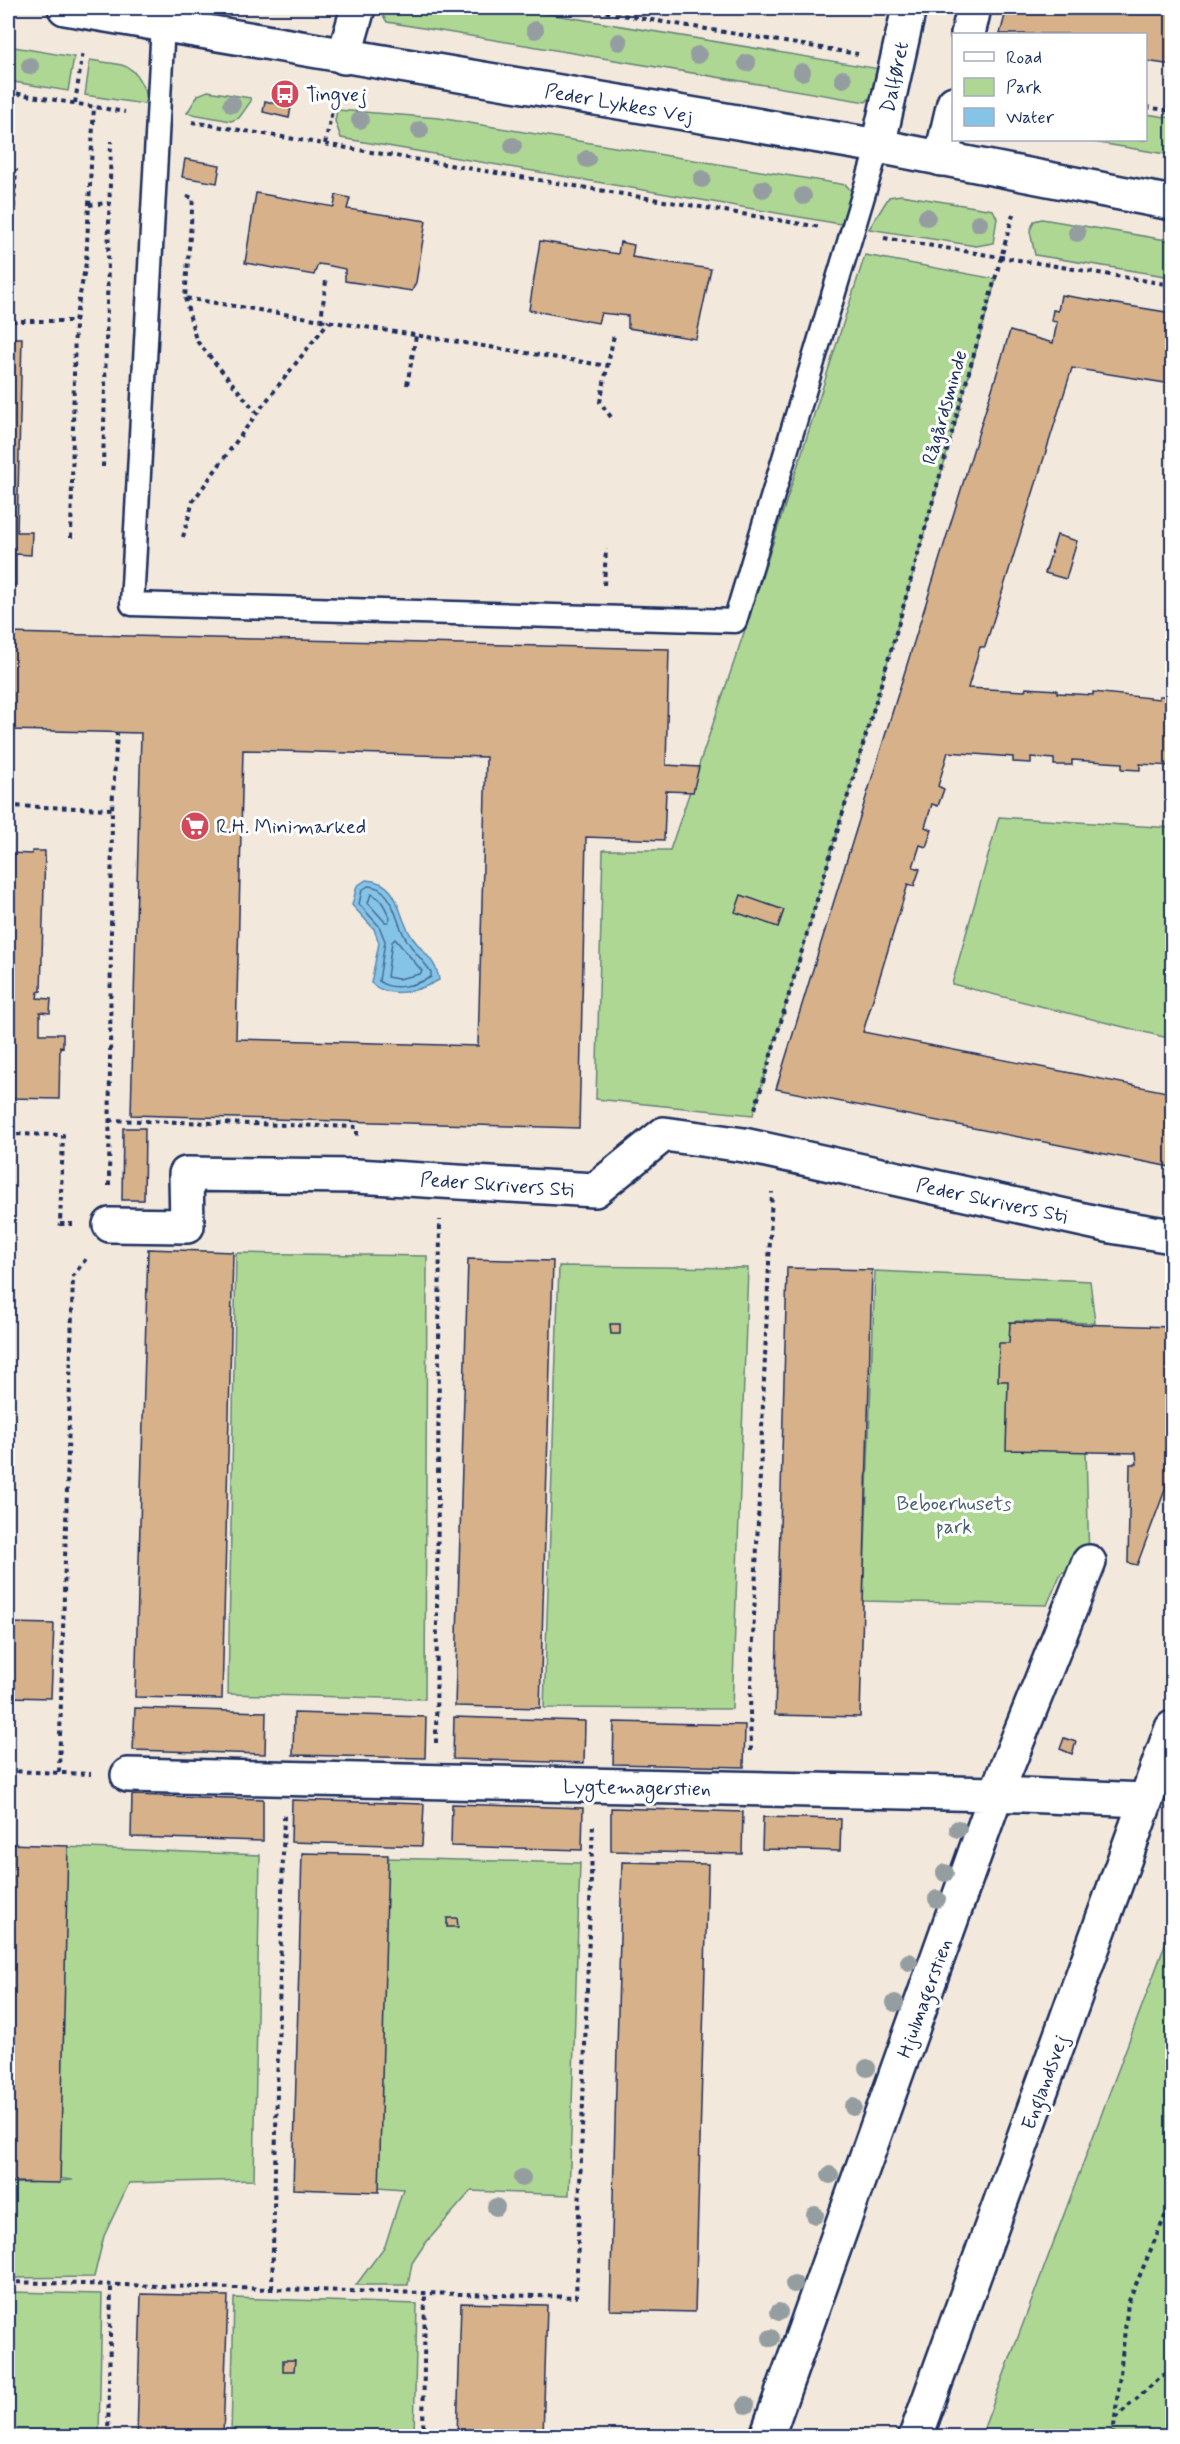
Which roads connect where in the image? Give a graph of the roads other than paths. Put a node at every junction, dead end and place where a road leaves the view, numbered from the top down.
1 (358, 8) edge
2 (909, 8) edge
3 (974, 8) edge
4 (77, 10) edge
5 (163, 24) junction
6 (969, 33) edge
7 (344, 57) junction
8 (952, 112) edge
9 (878, 146) junction
10 (941, 159) junction
11 (1173, 203) edge
12 (110, 1225) road end
13 (1173, 1236) edge
14 (1089, 1562) dead end
15 (1173, 1728) edge
16 (128, 1775) road end
17 (996, 1794) junction
18 (1145, 1800) junction
19 (767, 2436) edge
20 (916, 2436) edge

1 - 7 street
2 - 9 street, Dalføret
3 - 6 street
4 - 5 street, Peder Lykkes Vej
5 - 7 street, Peder Lykkes Vej
5 - 9 lane
7 - 9 street, Peder Lykkes Vej
8 - 10 street
9 - 10 street, Peder Lykkes Vej
10 - 11 street, Peder Lykkes Vej
12 - 13 street, Peder Skrivers Sti
14 - 17 street, Hjulmagerstien
15 - 18 street, Englandsvej
16 - 17 street, Lygtemagerstien
17 - 18 street, Lygtemagerstien
17 - 19 street, Hjulmagerstien
18 - 20 street, Englandsvej

